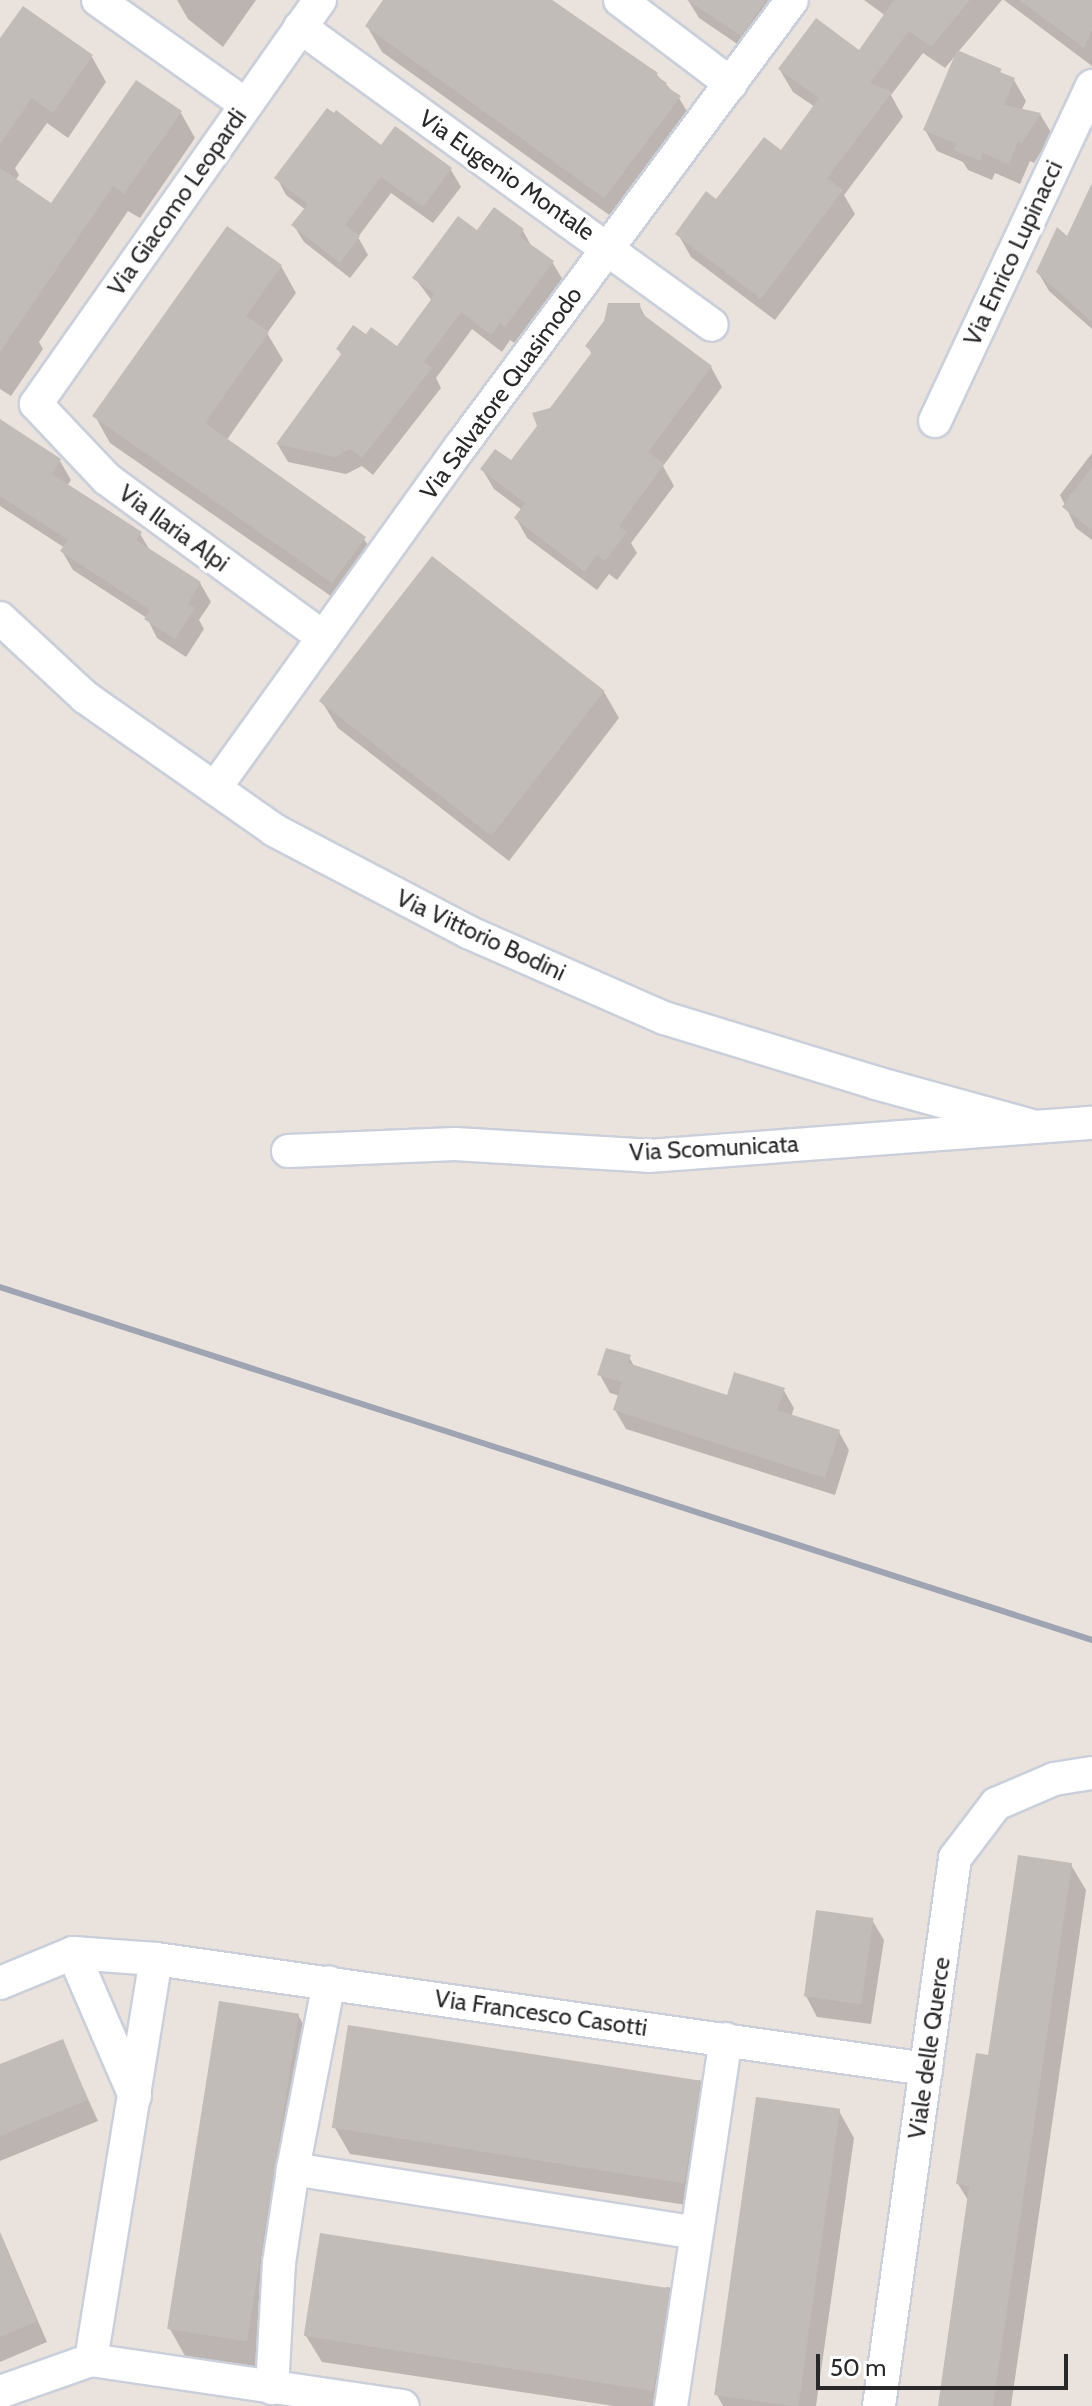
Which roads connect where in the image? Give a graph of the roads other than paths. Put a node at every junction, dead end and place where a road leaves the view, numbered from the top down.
1 (98, 0) edge
2 (320, 0) edge
3 (620, 0) edge
4 (792, 0) edge
5 (300, 27) junction
6 (731, 84) junction
7 (1092, 86) edge
8 (245, 104) junction
9 (609, 248) junction
10 (712, 325) dead end
11 (36, 404) joint
12 (935, 421) dead end
13 (0, 618) edge
14 (323, 637) junction
15 (215, 788) junction
16 (1092, 1123) edge
17 (1028, 1125) junction
18 (288, 1151) dead end
19 (1092, 1773) edge
20 (73, 1953) junction
21 (156, 1959) junction
22 (329, 1982) junction
23 (0, 1983) edge
24 (726, 2039) junction
25 (926, 2069) junction
26 (135, 2096) junction
27 (293, 2169) junction
28 (695, 2233) junction
29 (91, 2360) junction
30 (0, 2392) edge
31 (280, 2394) edge
32 (403, 2406) edge
33 (671, 2406) edge
34 (879, 2406) edge

1 - 8 street
2 - 5 street, Via Giacomo Leopardi
3 - 6 street
4 - 6 street, Via Salvatore Quasimodo
5 - 8 street, Via Giacomo Leopardi
5 - 9 street, Via Eugenio Montale
6 - 9 street, Via Salvatore Quasimodo
7 - 12 street, Via Enrico Lupinacci
8 - 11 street, Via Giacomo Leopardi
9 - 10 street, Via Eugenio Montale
9 - 14 street, Via Salvatore Quasimodo
11 - 14 street, Via Ilaria Alpi
13 - 15 street, Via Vittorio Bodini
14 - 15 street, Via Salvatore Quasimodo
15 - 17 street, Via Vittorio Bodini
16 - 17 street, Via Scomunicata
17 - 18 street, Via Scomunicata
19 - 25 street, Viale delle Querce
20 - 21 street, Via Francesco Casotti
20 - 23 street, Via Francesco Casotti
20 - 26 street
21 - 22 street, Via Francesco Casotti
21 - 26 street
22 - 24 street, Via Francesco Casotti
22 - 27 street
24 - 25 street, Via Francesco Casotti
24 - 28 street
25 - 34 street, Viale delle Querce
26 - 29 street
27 - 28 street
27 - 31 street
28 - 33 street
29 - 30 street
29 - 31 street
31 - 32 street

